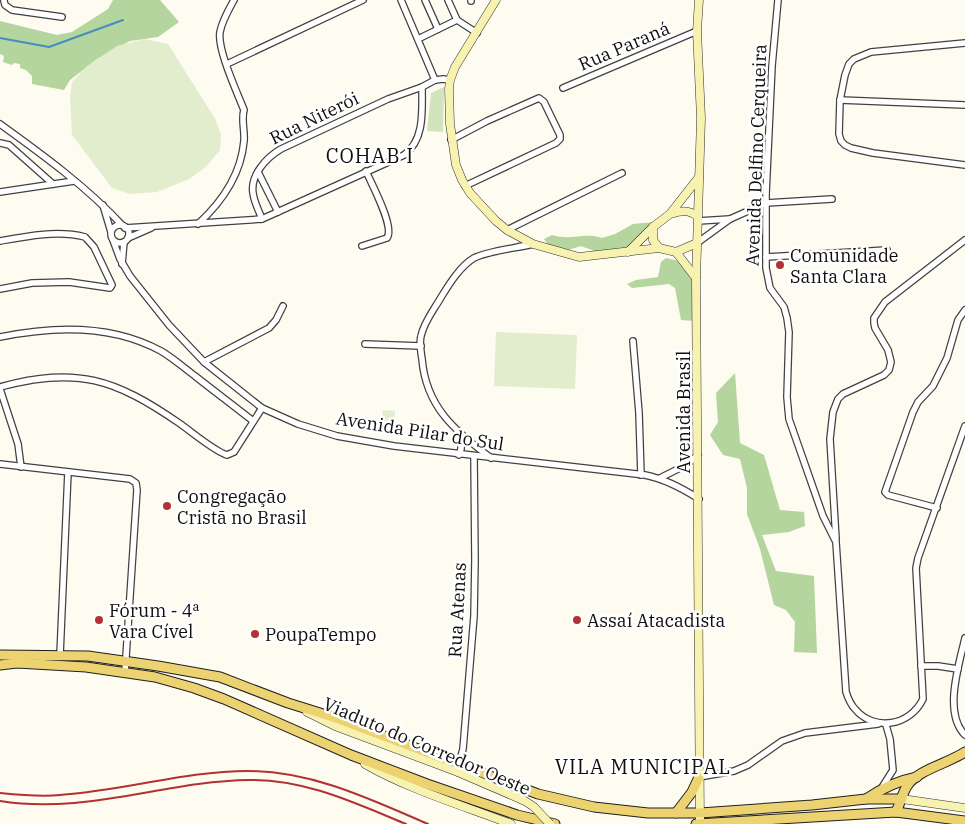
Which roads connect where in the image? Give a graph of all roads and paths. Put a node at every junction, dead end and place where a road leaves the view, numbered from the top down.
1 (3, 0) edge
2 (234, 0) edge
3 (363, 0) edge
4 (401, 0) edge
5 (425, 0) edge
6 (448, 0) edge
7 (496, 0) edge
8 (699, 0) edge
9 (778, 0) edge
10 (62, 17) dead end
11 (457, 20) junction
12 (438, 29) junction
13 (697, 31) junction
14 (477, 33) junction
15 (418, 39) junction
16 (965, 43) edge
17 (228, 64) junction
18 (435, 80) junction
19 (450, 80) junction
20 (422, 87) junction
21 (563, 88) dead end
22 (840, 100) junction
23 (965, 105) edge
24 (0, 124) edge
25 (451, 140) junction
26 (0, 143) edge
27 (965, 165) edge
28 (258, 172) junction
29 (366, 172) junction
30 (622, 173) dead end
31 (699, 176) junction
32 (74, 181) junction
33 (53, 184) junction
34 (465, 186) junction
35 (0, 192) edge
36 (832, 198) dead end
37 (102, 203) junction
38 (766, 203) junction
39 (278, 212) junction
40 (670, 214) junction
41 (262, 219) junction
42 (698, 219) junction
43 (730, 219) junction
44 (198, 224) junction
45 (124, 227) junction
46 (153, 227) junction
47 (653, 227) junction
48 (507, 230) junction
49 (111, 232) junction
50 (113, 240) junction
51 (126, 240) junction
52 (965, 240) edge
53 (0, 241) edge
54 (697, 243) junction
55 (533, 244) junction
56 (362, 246) dead end
57 (659, 248) junction
58 (887, 250) dead end
59 (628, 252) junction
60 (676, 252) junction
61 (766, 257) junction
62 (122, 264) junction
63 (696, 279) junction
64 (0, 289) edge
65 (283, 306) dead end
66 (965, 310) edge
67 (0, 337) edge
68 (633, 341) dead end
69 (365, 344) dead end
70 (421, 346) junction
71 (204, 362) junction
72 (0, 388) edge
73 (262, 408) junction
74 (253, 420) junction
75 (965, 426) edge
76 (462, 436) junction
77 (459, 455) junction
78 (698, 455) junction
79 (474, 456) junction
80 (491, 458) junction
81 (0, 464) edge
82 (21, 467) junction
83 (68, 472) junction
84 (641, 475) junction
85 (660, 478) junction
86 (698, 499) junction
87 (937, 508) junction
88 (836, 542) junction
89 (965, 638) edge
90 (0, 655) edge
91 (60, 655) junction
92 (126, 661) junction
93 (0, 665) edge
94 (921, 666) junction
95 (958, 669) junction
96 (125, 672) junction
97 (883, 724) junction
98 (965, 735) edge
99 (965, 752) edge
100 (351, 755) junction
101 (458, 768) junction
102 (893, 770) junction
103 (917, 776) junction
104 (700, 777) junction
105 (902, 780) junction
106 (881, 789) junction
107 (866, 799) junction
108 (902, 799) junction
109 (965, 808) edge
110 (896, 812) junction
111 (676, 813) junction
112 (700, 813) junction
113 (965, 821) edge
114 (511, 824) edge
115 (550, 824) edge
116 (555, 824) edge
117 (698, 824) edge

1 - 10 street
2 - 17 street
3 - 17 street
4 - 15 street
5 - 12 street
6 - 11 street
7 - 14 main road
8 - 13 main road, Avenida Brasil
9 - 38 street, Avenida Delfino Cerqueira
11 - 12 street
11 - 14 street
12 - 15 street
13 - 21 street, Rua Paraná
13 - 31 main road, Avenida Brasil
14 - 19 main road
15 - 18 street
16 - 22 street
17 - 44 street
18 - 19 street
18 - 20 street, Rua Niterói
19 - 25 main road
20 - 28 street, Rua Niterói
20 - 29 street
22 - 23 street
22 - 27 street
24 - 32 street
25 - 34 main road
25 - 34 street
26 - 33 street
28 - 39 street
28 - 41 street
29 - 39 street
29 - 56 street
30 - 48 street
31 - 40 main road
31 - 42 main road, Avenida Brasil
32 - 33 street
32 - 37 street
33 - 35 street
34 - 48 main road
36 - 38 street
37 - 45 street
37 - 49 street, Avenida Pilar do Sul
38 - 43 street
38 - 61 street, Avenida Delfino Cerqueira
39 - 41 street
40 - 42 main road
40 - 47 main road
41 - 44 street
42 - 43 street
42 - 54 main road, Avenida Brasil
43 - 54 street
44 - 46 street
45 - 46 street
45 - 49 street
45 - 51 street
46 - 51 street
47 - 57 main road
47 - 59 main road
48 - 55 main road
49 - 50 street, Avenida Pilar do Sul
50 - 51 street
50 - 62 street, Avenida Pilar do Sul
51 - 62 street
52 - 88 street
53 - 64 street
54 - 60 main road
54 - 63 main road, Avenida Brasil
55 - 59 main road
55 - 70 street
57 - 59 main road
57 - 60 main road
58 - 61 street
60 - 63 main road
61 - 88 street, Avenida Delfino Cerqueira
62 - 71 street, Avenida Pilar do Sul
63 - 78 main road, Avenida Brasil
65 - 71 street
66 - 87 street
67 - 74 street
68 - 84 street
69 - 70 street
70 - 76 street
71 - 73 street, Avenida Pilar do Sul
72 - 74 street
72 - 82 street
73 - 74 street
73 - 77 street, Avenida Pilar do Sul
75 - 87 street
76 - 77 street
76 - 80 street
77 - 79 street, Avenida Pilar do Sul
78 - 85 street
78 - 86 main road, Avenida Brasil
79 - 80 street, Avenida Pilar do Sul
79 - 101 street, Rua Atenas
80 - 84 street, Avenida Pilar do Sul
81 - 82 street
82 - 83 street
83 - 91 street
83 - 92 street
84 - 85 street, Avenida Pilar do Sul
85 - 86 street, Avenida Pilar do Sul
86 - 104 main road, Avenida Brasil
87 - 94 street
88 - 97 street, Avenida Delfino Cerqueira
89 - 95 street
90 - 91 main road
91 - 92 main road
92 - 96 street
92 - 101 main road
93 - 96 main road
94 - 95 street
94 - 97 street
95 - 98 street
96 - 100 main road
97 - 102 street
97 - 104 street
99 - 103 main road
100 - 114 main road
100 - 116 main road
101 - 111 main road
101 - 115 main road, Viaduto do Corredor Oeste, bridge
102 - 105 street
102 - 106 street
103 - 105 main road
103 - 108 main road
104 - 111 main road
104 - 112 main road, Avenida Brasil
105 - 106 main road
106 - 107 main road
107 - 108 main road
107 - 112 main road
108 - 109 main road
108 - 110 main road
110 - 113 main road
110 - 117 main road
111 - 112 main road
112 - 117 main road, Avenida Brasil

